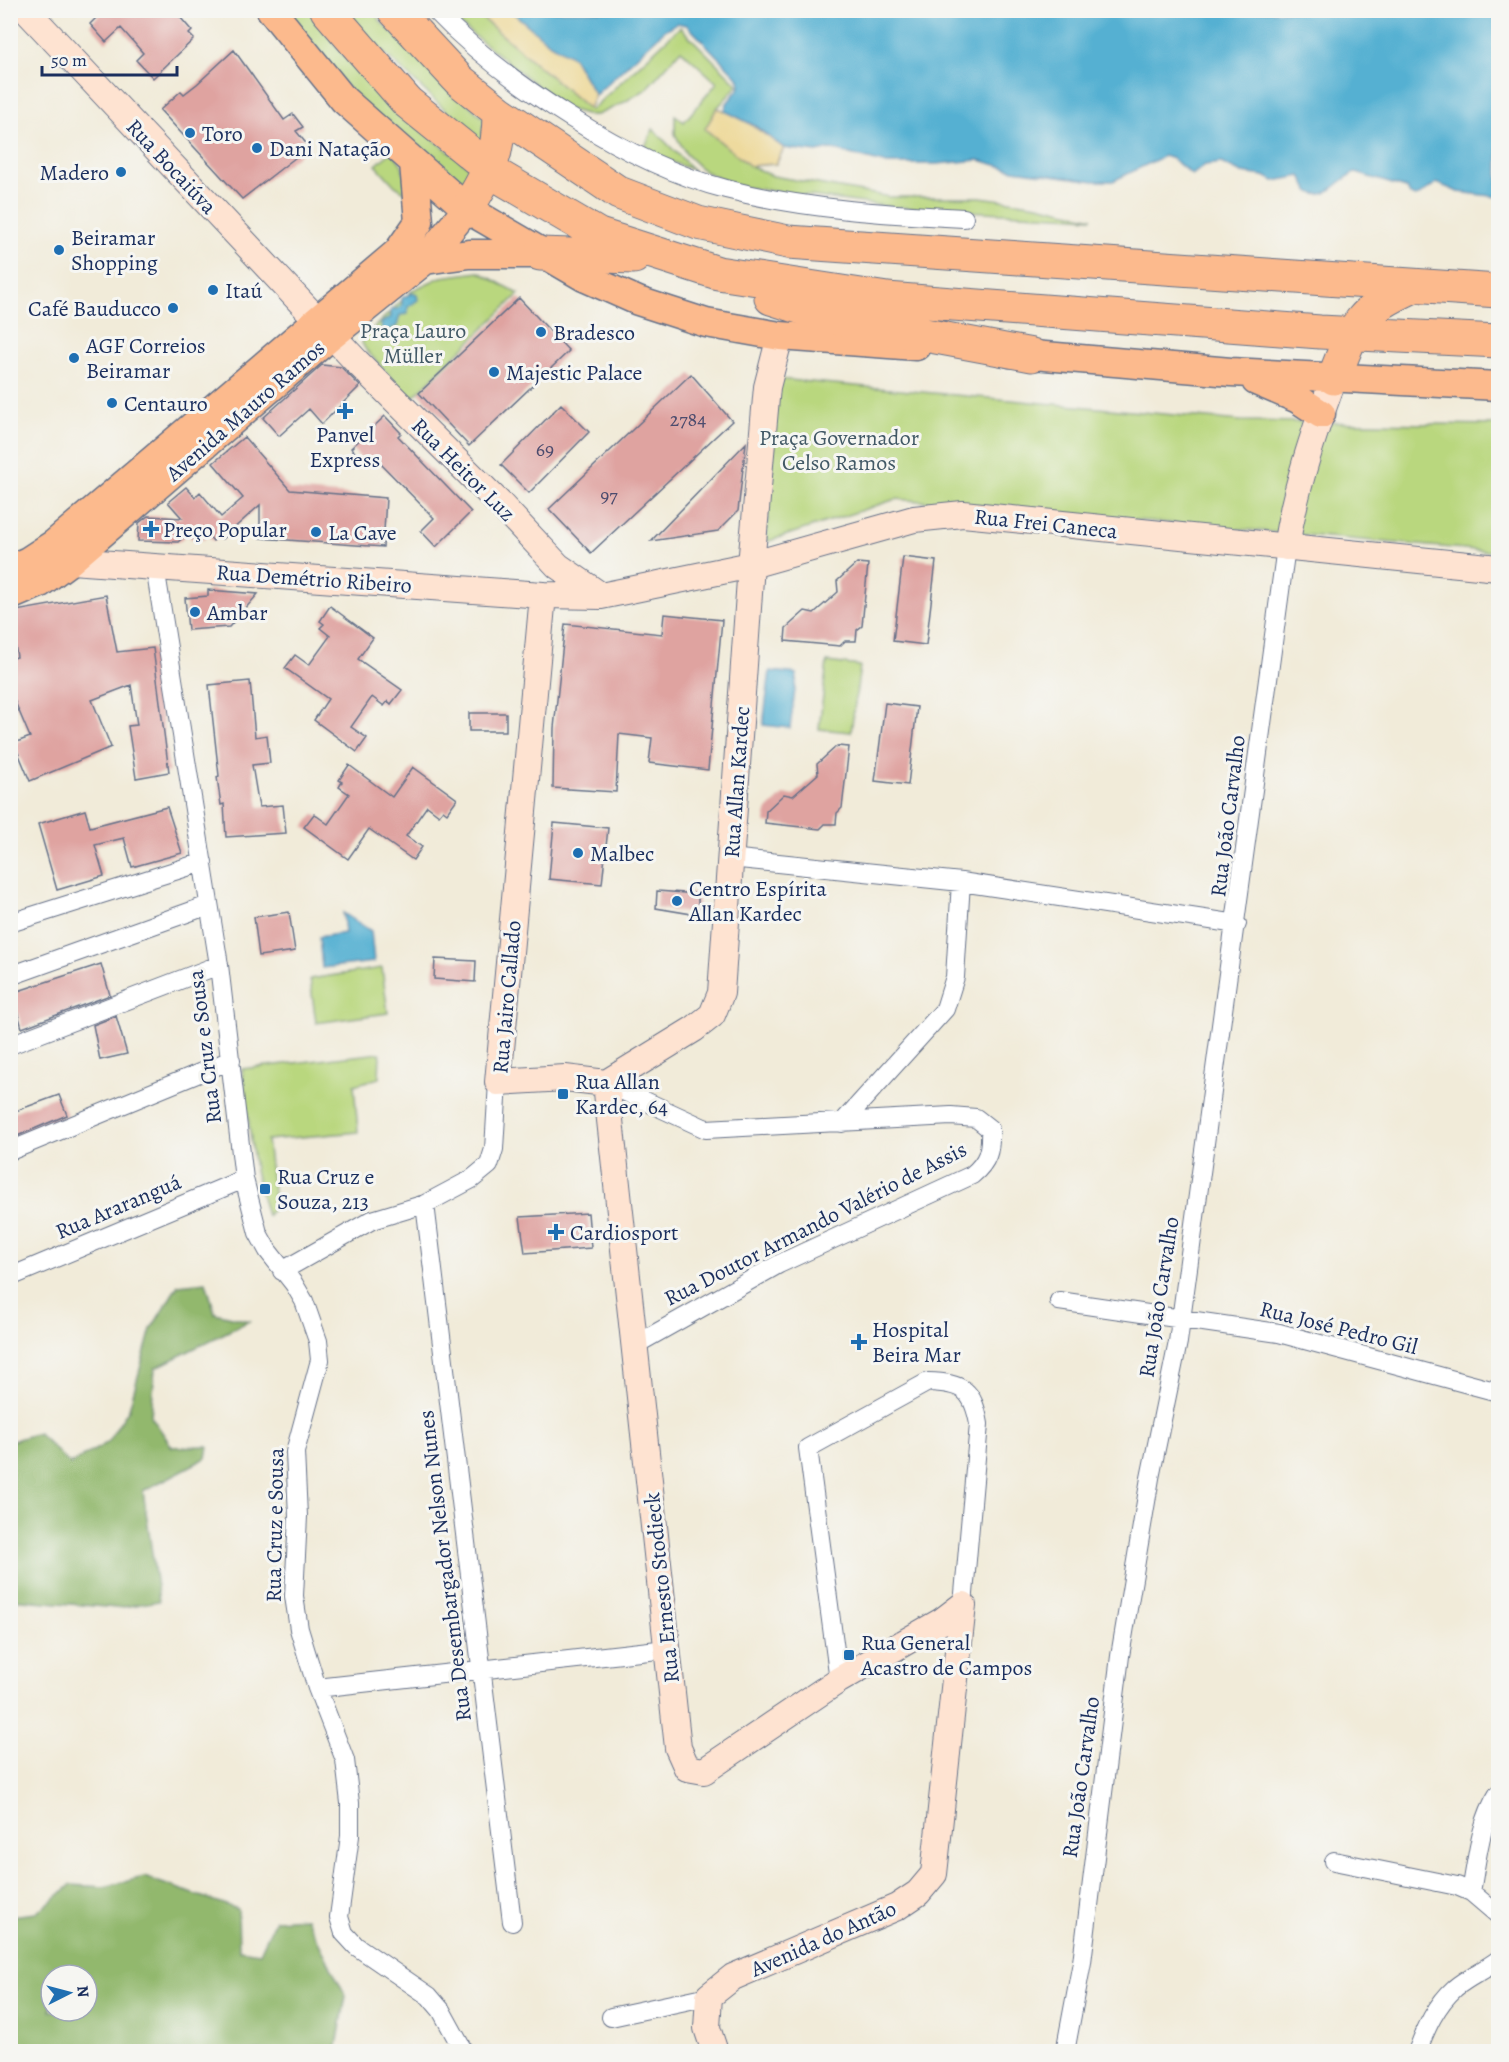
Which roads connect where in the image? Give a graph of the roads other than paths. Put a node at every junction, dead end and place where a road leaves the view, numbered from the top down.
1 (19, 10) edge
2 (26, 10) edge
3 (272, 10) edge
4 (327, 10) edge
5 (394, 10) edge
6 (435, 10) edge
7 (10, 20) edge
8 (499, 112) junction
9 (414, 163) junction
10 (491, 169) junction
11 (467, 210) junction
12 (964, 218) dead end
13 (540, 254) junction
14 (986, 257) junction
15 (668, 258) junction
16 (425, 260) junction
17 (718, 273) junction
18 (1416, 285) junction
19 (1498, 291) edge
20 (887, 299) junction
21 (325, 329) junction
22 (1351, 334) junction
23 (780, 336) junction
24 (1498, 341) edge
25 (1032, 355) junction
26 (1232, 372) junction
27 (1334, 378) junction
28 (1498, 386) edge
29 (1321, 414) junction
30 (1286, 547) junction
31 (71, 560) junction
32 (20, 565) edge
33 (751, 565) junction
34 (155, 567) junction
35 (1498, 568) edge
36 (543, 595) junction
37 (10, 596) edge
38 (601, 596) junction
39 (730, 858) junction
40 (202, 862) junction
41 (961, 882) junction
42 (209, 905) junction
43 (10, 923) edge
44 (1237, 924) junction
45 (219, 966) junction
46 (10, 976) edge
47 (10, 1045) edge
48 (231, 1060) junction
49 (498, 1082) junction
50 (606, 1083) junction
51 (842, 1123) junction
52 (10, 1151) edge
53 (244, 1179) junction
54 (425, 1204) junction
55 (282, 1272) junction
56 (10, 1277) edge
57 (1059, 1301) dead end
58 (1181, 1320) junction
59 (635, 1345) junction
60 (1498, 1392) edge
61 (963, 1605) junction
62 (667, 1649) junction
63 (479, 1670) junction
64 (839, 1680) junction
65 (317, 1688) junction
66 (1498, 1794) edge
67 (1334, 1861) dead end
68 (1471, 1892) junction
69 (1498, 1915) edge
70 (512, 1922) dead end
71 (1498, 1960) edge
72 (709, 1996) junction
73 (611, 2017) dead end
74 (464, 2052) edge
75 (715, 2052) edge
76 (1065, 2052) edge
77 (1417, 2052) edge

1 - 7 street
2 - 21 street, Rua Bocaiúva
3 - 9 main road
4 - 10 highway
5 - 8 highway
6 - 12 street
8 - 10 highway
8 - 14 highway
9 - 11 main road
9 - 21 main road, Avenida Mauro Ramos
10 - 11 highway
10 - 15 highway
11 - 13 main road
11 - 16 main road, Avenida Mauro Ramos
13 - 15 highway
13 - 16 main road
13 - 23 main road
14 - 18 highway
14 - 20 highway
15 - 17 highway
16 - 21 main road, Avenida Mauro Ramos
17 - 20 highway
17 - 25 highway
18 - 19 highway
18 - 22 highway
20 - 22 highway
21 - 31 main road, Avenida Mauro Ramos
21 - 32 main road, Avenida Mauro Ramos
21 - 38 street, Rua Heitor Luz
22 - 24 highway
22 - 27 highway
23 - 25 main road
23 - 33 street
25 - 26 main road
26 - 27 main road
26 - 29 main road
27 - 28 main road
27 - 29 street
29 - 30 street
30 - 33 street, Rua Frei Caneca
30 - 35 street, Rua Frei Caneca
30 - 44 street, Rua João Carvalho
31 - 32 street, Rua Demétrio Ribeiro
31 - 34 street, Rua Demétrio Ribeiro
31 - 37 main road, Avenida Mauro Ramos
33 - 38 street, Rua Frei Caneca
33 - 39 street, Rua Allan Kardec
34 - 36 street, Rua Demétrio Ribeiro
34 - 40 street, Rua Cruz e Sousa
36 - 38 street, Rua Demétrio Ribeiro
36 - 49 street, Rua Jairo Callado
39 - 41 street
39 - 50 street, Rua Allan Kardec
40 - 42 street, Rua Cruz e Sousa
40 - 43 street
41 - 44 street
41 - 51 street
42 - 45 street, Rua Cruz e Sousa
42 - 46 street
44 - 58 street, Rua João Carvalho
45 - 47 street
45 - 48 street, Rua Cruz e Sousa
48 - 52 street
48 - 53 street, Rua Cruz e Sousa
49 - 50 street
49 - 54 street, Rua Jairo Callado
50 - 51 street, Rua Doutor Armando Valério de Assis
50 - 59 street, Rua Ernesto Stodieck
51 - 59 street, Rua Doutor Armando Valério de Assis
53 - 55 street, Rua Cruz e Sousa
53 - 56 street, Rua Araranguá
54 - 55 street, Rua Jairo Callado
54 - 63 street, Rua Desembargador Nelson Nunes
55 - 65 street, Rua Cruz e Sousa
57 - 58 street, Rua José Pedro Gil
58 - 60 street, Rua José Pedro Gil
58 - 76 street, Rua João Carvalho
59 - 62 street, Rua Ernesto Stodieck
61 - 64 street, Rua Ernesto Stodieck
61 - 64 street
61 - 72 street, Avenida do Antão
62 - 63 street
62 - 64 street, Rua Ernesto Stodieck
63 - 65 street
63 - 70 street, Rua Desembargador Nelson Nunes
65 - 74 street, Rua Cruz e Sousa
66 - 68 street
67 - 68 street
68 - 69 street
71 - 77 street
72 - 73 street
72 - 75 street

